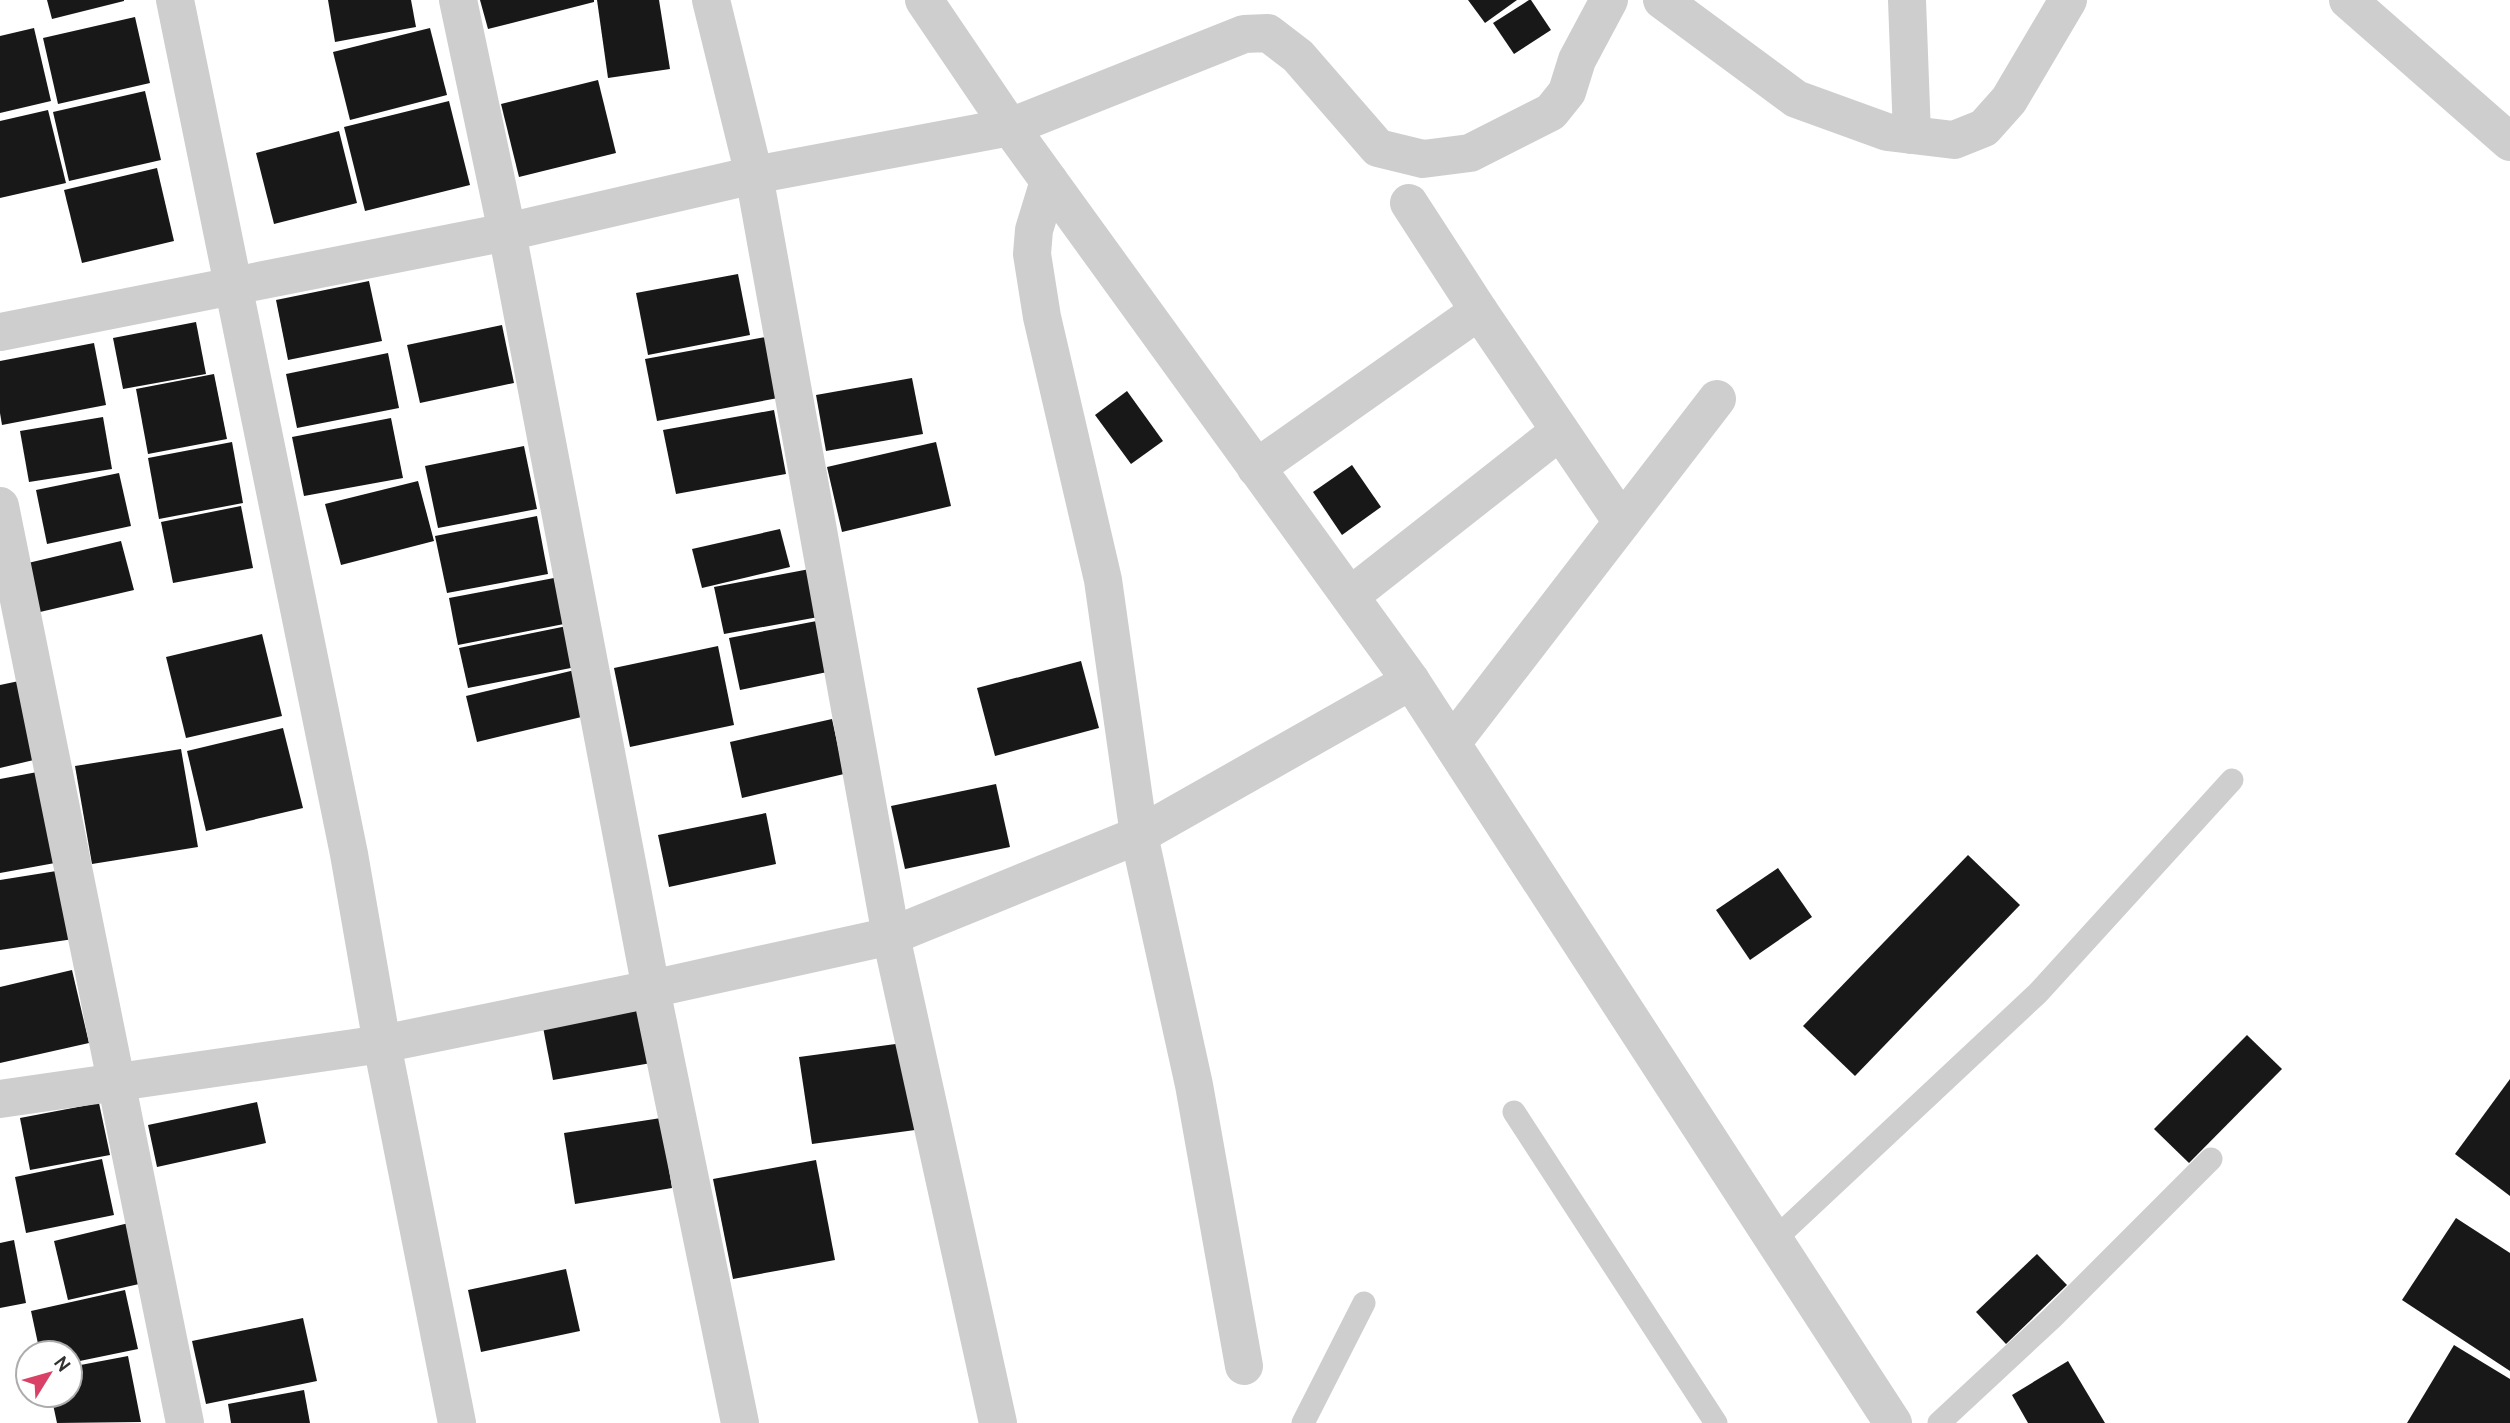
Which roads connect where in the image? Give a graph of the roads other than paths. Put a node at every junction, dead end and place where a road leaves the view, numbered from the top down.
1 (175, 0) edge
2 (458, 0) edge
3 (711, 0) edge
4 (924, 0) edge
5 (1609, 0) edge
6 (1662, 0) edge
7 (1907, 0) edge
8 (2068, 0) edge
9 (2348, 0) edge
10 (1010, 127) junction
11 (1912, 135) junction
12 (2510, 142) edge
13 (754, 175) junction
14 (1049, 181) junction
15 (1409, 203) dead end
16 (507, 232) junction
17 (232, 285) junction
18 (1479, 311) junction
19 (0, 332) edge
20 (1717, 399) dead end
21 (1560, 431) junction
22 (1256, 468) junction
23 (0, 506) edge
24 (1622, 522) junction
25 (1350, 596) junction
26 (1411, 681) junction
27 (1452, 743) junction
28 (2232, 780) dead end
29 (1139, 835) junction
30 (891, 936) junction
31 (651, 989) junction
32 (382, 1044) junction
33 (117, 1080) junction
34 (0, 1099) edge
35 (1514, 1112) dead end
36 (2211, 1159) dead end
37 (1774, 1240) junction
38 (1364, 1303) dead end
39 (1244, 1366) dead end
40 (185, 1423) edge
41 (457, 1423) edge
42 (740, 1423) edge
43 (999, 1423) edge
44 (1303, 1423) edge
45 (1716, 1423) edge
46 (1893, 1423) edge
47 (1939, 1423) edge

1 - 17 street
2 - 16 street
3 - 13 street
4 - 10 street
5 - 10 street
6 - 11 street
7 - 11 street
8 - 11 street
9 - 12 street
10 - 13 street
10 - 14 street
13 - 16 street
13 - 30 street
14 - 22 street
14 - 29 street
15 - 18 street
16 - 17 street
16 - 31 street
17 - 19 street
17 - 32 street
18 - 21 street
18 - 22 street
20 - 24 street
21 - 24 street
21 - 25 street
22 - 25 street
23 - 33 street
24 - 27 street
25 - 26 street
26 - 27 street
26 - 29 street
27 - 37 street
28 - 37 lane
29 - 30 street
29 - 39 street
30 - 31 street
30 - 43 street
31 - 32 street
31 - 42 street
32 - 33 street
32 - 41 street
33 - 34 street
33 - 40 street
35 - 45 lane
36 - 47 lane
37 - 46 street
38 - 44 lane

